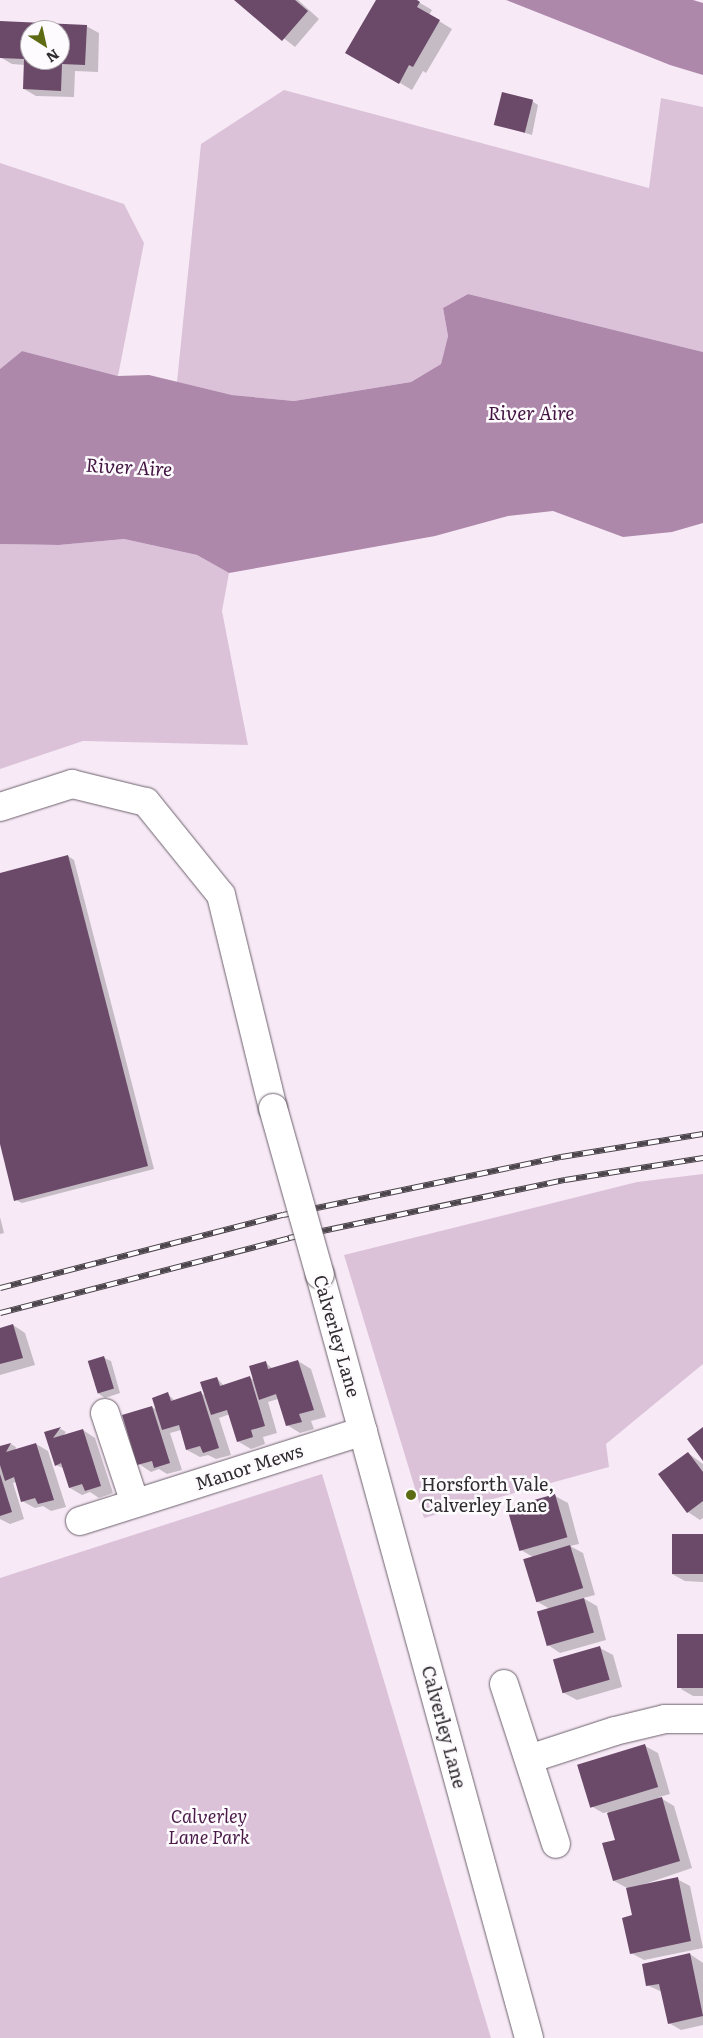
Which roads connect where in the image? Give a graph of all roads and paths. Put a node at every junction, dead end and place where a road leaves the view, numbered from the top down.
1 (0, 806) edge
2 (105, 1412) dead end
3 (363, 1431) junction
4 (135, 1503) junction
5 (80, 1521) dead end
6 (504, 1684) dead end
7 (703, 1719) edge
8 (529, 1760) junction
9 (556, 1844) dead end
10 (529, 2038) edge

1 - 3 street, Calverley Lane, bridge
2 - 4 street
3 - 4 street, Manor Mews
3 - 10 street, Calverley Lane
4 - 5 street, Manor Mews
6 - 8 street
7 - 8 street
8 - 9 street

